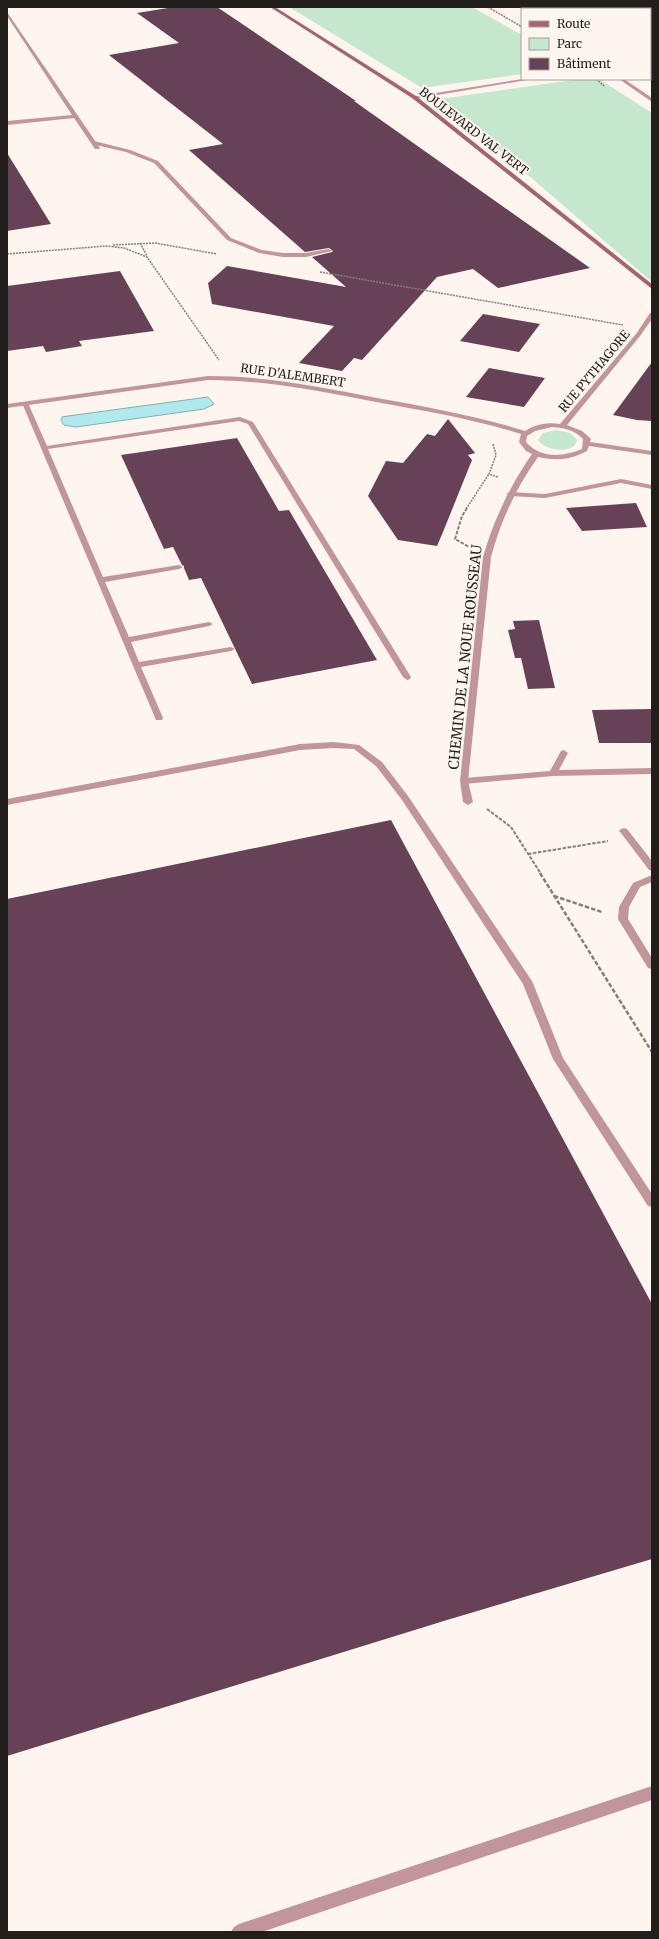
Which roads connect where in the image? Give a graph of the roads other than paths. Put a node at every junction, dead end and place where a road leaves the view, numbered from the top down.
1 (272, 7) edge
2 (7, 13) edge
3 (9, 20) edge
4 (524, 80) edge
5 (622, 80) edge
6 (414, 97) junction
7 (652, 100) edge
8 (75, 116) junction
9 (7, 123) edge
10 (330, 251) dead end
11 (652, 287) edge
12 (652, 314) edge
13 (25, 403) junction
14 (7, 406) edge
15 (562, 426) junction
16 (526, 433) junction
17 (588, 444) junction
18 (44, 448) junction
19 (652, 453) edge
20 (536, 454) junction
21 (652, 487) edge
22 (510, 494) junction
23 (179, 567) dead end
24 (100, 580) junction
25 (209, 624) dead end
26 (126, 640) junction
27 (230, 649) dead end
28 (137, 665) junction
29 (406, 677) dead end
30 (159, 718) dead end
31 (564, 753) dead end
32 (652, 770) edge
33 (553, 773) junction
34 (464, 782) junction
35 (7, 802) edge
36 (468, 802) road end
37 (624, 831) dead end
38 (652, 868) edge
39 (652, 878) edge
40 (652, 966) edge
41 (652, 1203) edge
42 (652, 1794) edge
43 (239, 1932) edge

1 - 6 street, BOULEVARD VAL VERT
2 - 3 street
3 - 8 street
4 - 6 street
5 - 7 street
6 - 11 street, BOULEVARD VAL VERT
8 - 9 street
8 - 10 street
12 - 15 street, RUE PYTHAGORE
13 - 14 street, RUE D'ALEMBERT
13 - 16 street, RUE D'ALEMBERT
13 - 18 street
15 - 16 street
15 - 17 street
16 - 20 street
17 - 19 street
17 - 20 street
18 - 24 street
18 - 29 street
20 - 22 street, CHEMIN DE LA NOUE ROUSSEAU
21 - 22 street
22 - 34 street, CHEMIN DE LA NOUE ROUSSEAU
23 - 24 street
24 - 26 street
25 - 26 street
26 - 28 street
27 - 28 street
28 - 30 street
31 - 33 street
32 - 33 street
33 - 34 street
34 - 36 street, CHEMIN DE LA NOUE ROUSSEAU
35 - 41 street
37 - 38 street
39 - 40 street
42 - 43 street

